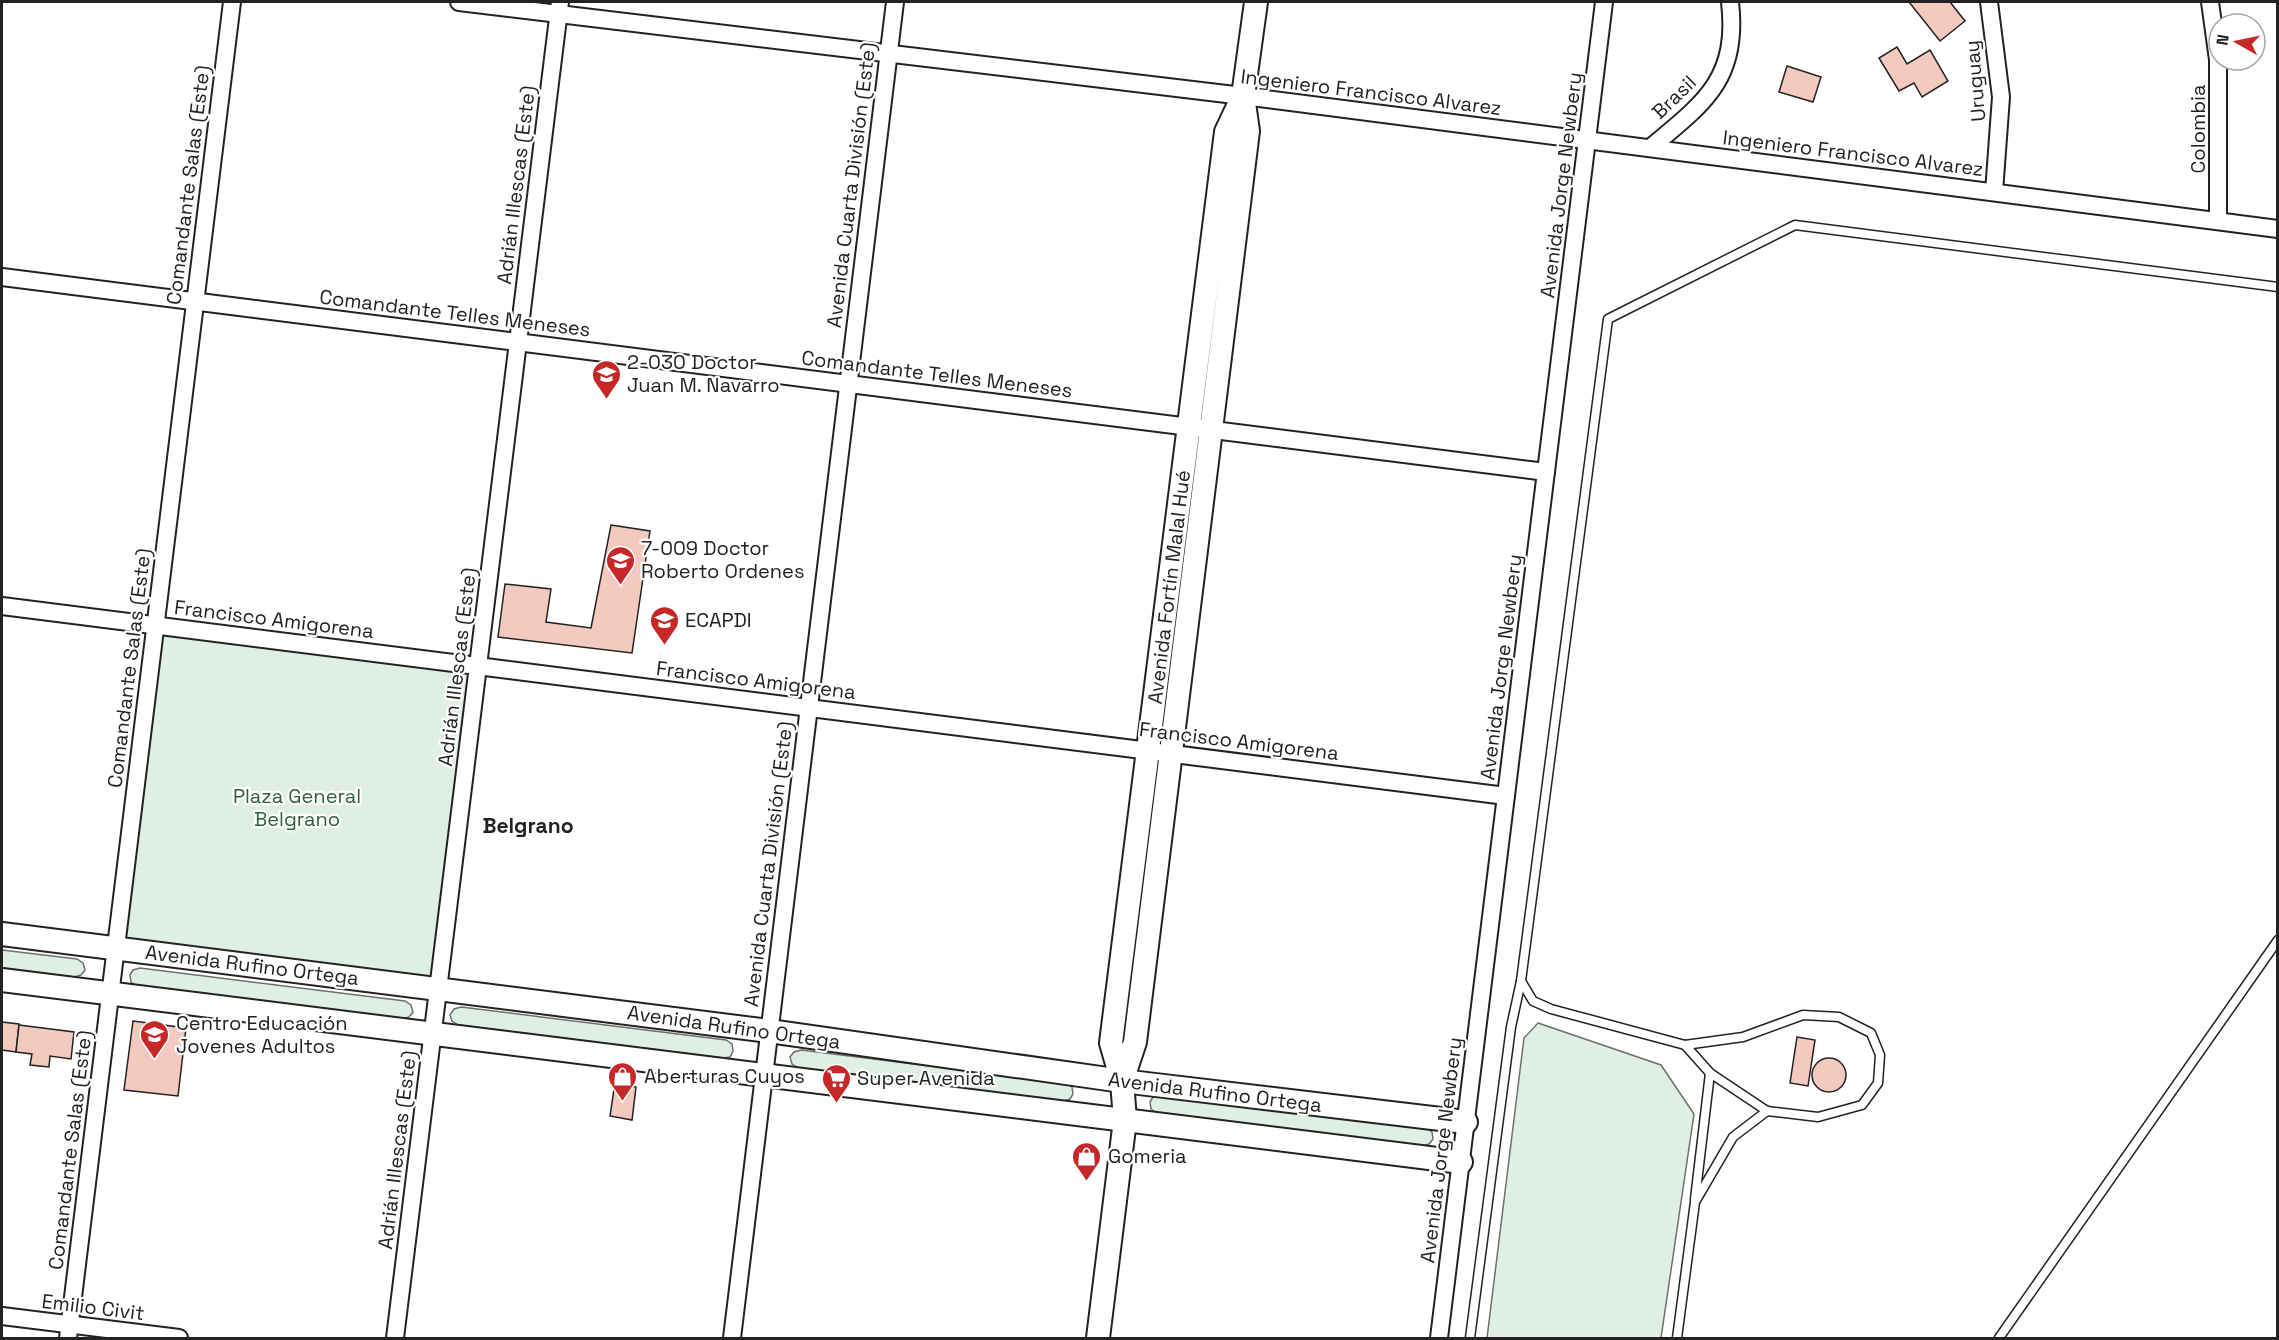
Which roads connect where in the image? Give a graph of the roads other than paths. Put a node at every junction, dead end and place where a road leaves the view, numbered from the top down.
1 (232, 2) edge
2 (459, 2) edge
3 (895, 2) edge
4 (1256, 2) edge
5 (1605, 2) edge
6 (1730, 2) edge
7 (1989, 2) edge
8 (2210, 2) edge
9 (559, 8) edge
10 (888, 54) junction
11 (1243, 96) junction
12 (1587, 140) junction
13 (1650, 148) junction
14 (1994, 192) junction
15 (2218, 221) junction
16 (2277, 229) edge
17 (2, 277) edge
18 (2277, 287) edge
19 (195, 302) junction
20 (518, 342) junction
21 (848, 384) junction
22 (1200, 428) junction
23 (1546, 472) junction
24 (2, 606) edge
25 (155, 625) junction
26 (478, 666) junction
27 (809, 708) junction
28 (1148, 751) junction
29 (1171, 754) junction
30 (1506, 796) junction
31 (2, 933) edge
32 (2277, 939) edge
33 (117, 948) junction
34 (2, 980) edge
35 (1521, 981) junction
36 (439, 989) junction
37 (110, 994) junction
38 (769, 1031) junction
39 (433, 1034) junction
40 (1685, 1045) junction
41 (1710, 1073) junction
42 (764, 1075) junction
43 (1122, 1081) junction
44 (1767, 1111) junction
45 (1125, 1120) junction
46 (1466, 1122) junction
47 (1461, 1162) junction
48 (1695, 1202) junction
49 (2, 1316) edge
50 (69, 1332) edge
51 (179, 1338) edge
52 (395, 1338) edge
53 (732, 1338) edge
54 (1098, 1338) edge
55 (1439, 1338) edge
56 (1470, 1338) edge
57 (1677, 1338) edge
58 (1999, 1338) edge

1 - 19 street, Comandante Salas (Este)
2 - 9 street, Ingeniero Francisco Alvarez
3 - 10 street, Avenida Cuarta División (Este)
4 - 11 main road, Avenida Fortín Malal Hué
5 - 12 street, Avenida Jorge Newbery
6 - 13 street, Brasil
7 - 14 street, Uruguay
8 - 15 street, Colombia
9 - 10 street, Ingeniero Francisco Alvarez
9 - 20 street, Adrián Illescas (Este)
10 - 11 street, Ingeniero Francisco Alvarez
10 - 21 street, Avenida Cuarta División (Este)
11 - 12 street, Ingeniero Francisco Alvarez
11 - 22 main road, Avenida Fortín Malal Hué
12 - 13 street, Ingeniero Francisco Alvarez
12 - 23 street, Avenida Jorge Newbery
13 - 14 street, Ingeniero Francisco Alvarez
14 - 15 street, Ingeniero Francisco Alvarez
15 - 16 street, Ingeniero Francisco Alvarez
17 - 19 street, Comandante Telles Meneses
18 - 35 lane
19 - 20 street, Comandante Telles Meneses
19 - 25 street, Comandante Salas (Este)
20 - 21 street, Comandante Telles Meneses
20 - 26 street, Adrián Illescas (Este)
21 - 22 street, Comandante Telles Meneses
21 - 27 street, Avenida Cuarta División (Este)
22 - 23 street, Comandante Telles Meneses
22 - 28 main road, Avenida Fortín Malal Hué
22 - 29 main road, Avenida Fortín Malal Hué
23 - 30 street, Avenida Jorge Newbery
24 - 25 street, Francisco Amigorena
25 - 26 street, Francisco Amigorena
25 - 33 street, Comandante Salas (Este)
26 - 27 street, Francisco Amigorena
26 - 36 street, Adrián Illescas (Este)
27 - 28 street, Francisco Amigorena
27 - 38 street, Avenida Cuarta División (Este)
28 - 29 street, Francisco Amigorena
28 - 43 main road, Avenida Fortín Malal Hué
29 - 30 street, Francisco Amigorena
29 - 43 main road, Avenida Fortín Malal Hué
30 - 46 street, Avenida Jorge Newbery
31 - 33 main road, Avenida Rufino Ortega
32 - 58 lane
33 - 36 main road, Avenida Rufino Ortega
33 - 37 street, Comandante Salas (Este)
34 - 37 main road, Avenida Rufino Ortega
35 - 40 lane
35 - 56 lane
36 - 38 main road, Avenida Rufino Ortega
36 - 39 street, Adrián Illescas (Este)
37 - 39 main road, Avenida Rufino Ortega
37 - 50 street, Comandante Salas (Este)
38 - 42 street, Avenida Cuarta División (Este)
38 - 43 main road, Avenida Rufino Ortega
39 - 42 main road, Avenida Rufino Ortega
39 - 52 street, Adrián Illescas (Este)
40 - 41 lane
40 - 44 lane
41 - 44 lane
41 - 48 lane
42 - 45 main road, Avenida Rufino Ortega
42 - 53 street, Avenida Cuarta División (Este)
43 - 45 main road, Avenida Fortín Malal Hué
43 - 46 main road, Avenida Rufino Ortega
44 - 48 lane
45 - 47 main road, Avenida Rufino Ortega
45 - 54 main road, Avenida Fortín Malal Hué
46 - 47 street, Avenida Jorge Newbery
47 - 55 street, Avenida Jorge Newbery
48 - 57 lane
49 - 50 street, Emilio Civit
50 - 51 street, Emilio Civit

